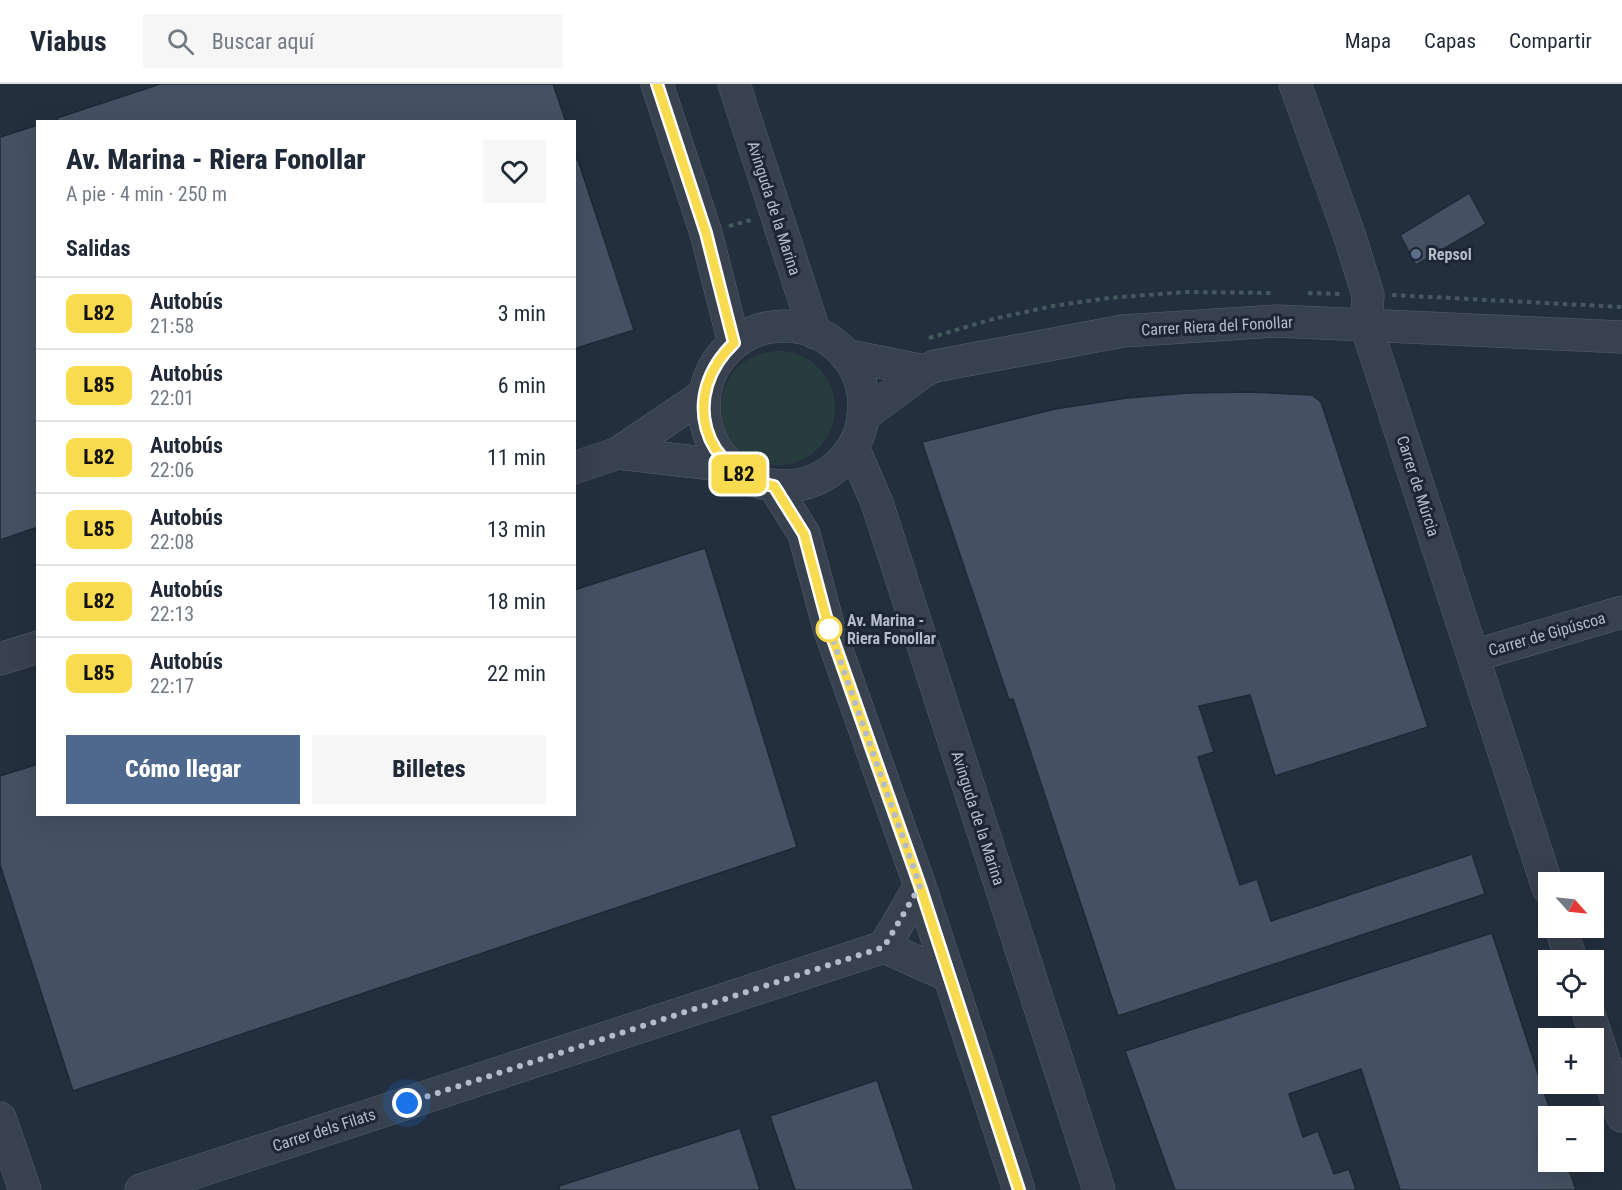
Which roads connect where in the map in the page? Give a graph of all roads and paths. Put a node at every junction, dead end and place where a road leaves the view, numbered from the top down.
1 (657, 84) edge
2 (734, 84) edge
3 (1295, 84) edge
4 (775, 214) junction
5 (706, 233) junction
6 (1366, 325) junction
7 (815, 333) junction
8 (1622, 337) edge
9 (734, 343) junction
10 (845, 355) junction
11 (924, 371) junction
12 (704, 395) junction
13 (863, 416) junction
14 (853, 447) junction
15 (618, 453) junction
16 (730, 466) junction
17 (576, 467) edge
18 (774, 486) junction
19 (1622, 612) edge
20 (36, 647) edge
21 (1473, 656) junction
22 (0, 659) edge
23 (1543, 872) edge
24 (920, 886) junction
25 (884, 947) junction
26 (949, 976) junction
27 (1592, 1016) edge
28 (1612, 1050) edge
29 (1622, 1116) edge
30 (0, 1118) edge
31 (13, 1155) junction
32 (25, 1190) edge
33 (37, 1190) edge
34 (141, 1190) edge
35 (1019, 1190) edge
36 (1099, 1190) edge

1 - 5 street
2 - 4 street, Avinguda de la Marina
3 - 6 street, Carrer de Múrcia
4 - 5 path
4 - 7 street, Avinguda de la Marina
5 - 9 street
6 - 8 street, Carrer Riera del Fonollar
6 - 11 street, Carrer Riera del Fonollar
6 - 21 street, Carrer de Múrcia
7 - 9 street
7 - 10 street
9 - 12 street
10 - 11 street
10 - 13 street
11 - 13 street
12 - 15 street
12 - 16 street
13 - 14 street
14 - 18 street
14 - 36 street, Avinguda de la Marina
15 - 16 street
15 - 17 street
16 - 18 street
18 - 24 street
19 - 21 street, Carrer de Gipúscoa
20 - 22 street
21 - 23 street, Carrer de Múrcia
24 - 25 street
24 - 26 street
25 - 26 street
25 - 34 street, Carrer dels Filats
26 - 35 street
27 - 28 street
28 - 29 street
30 - 31 street
31 - 32 street
31 - 33 street

